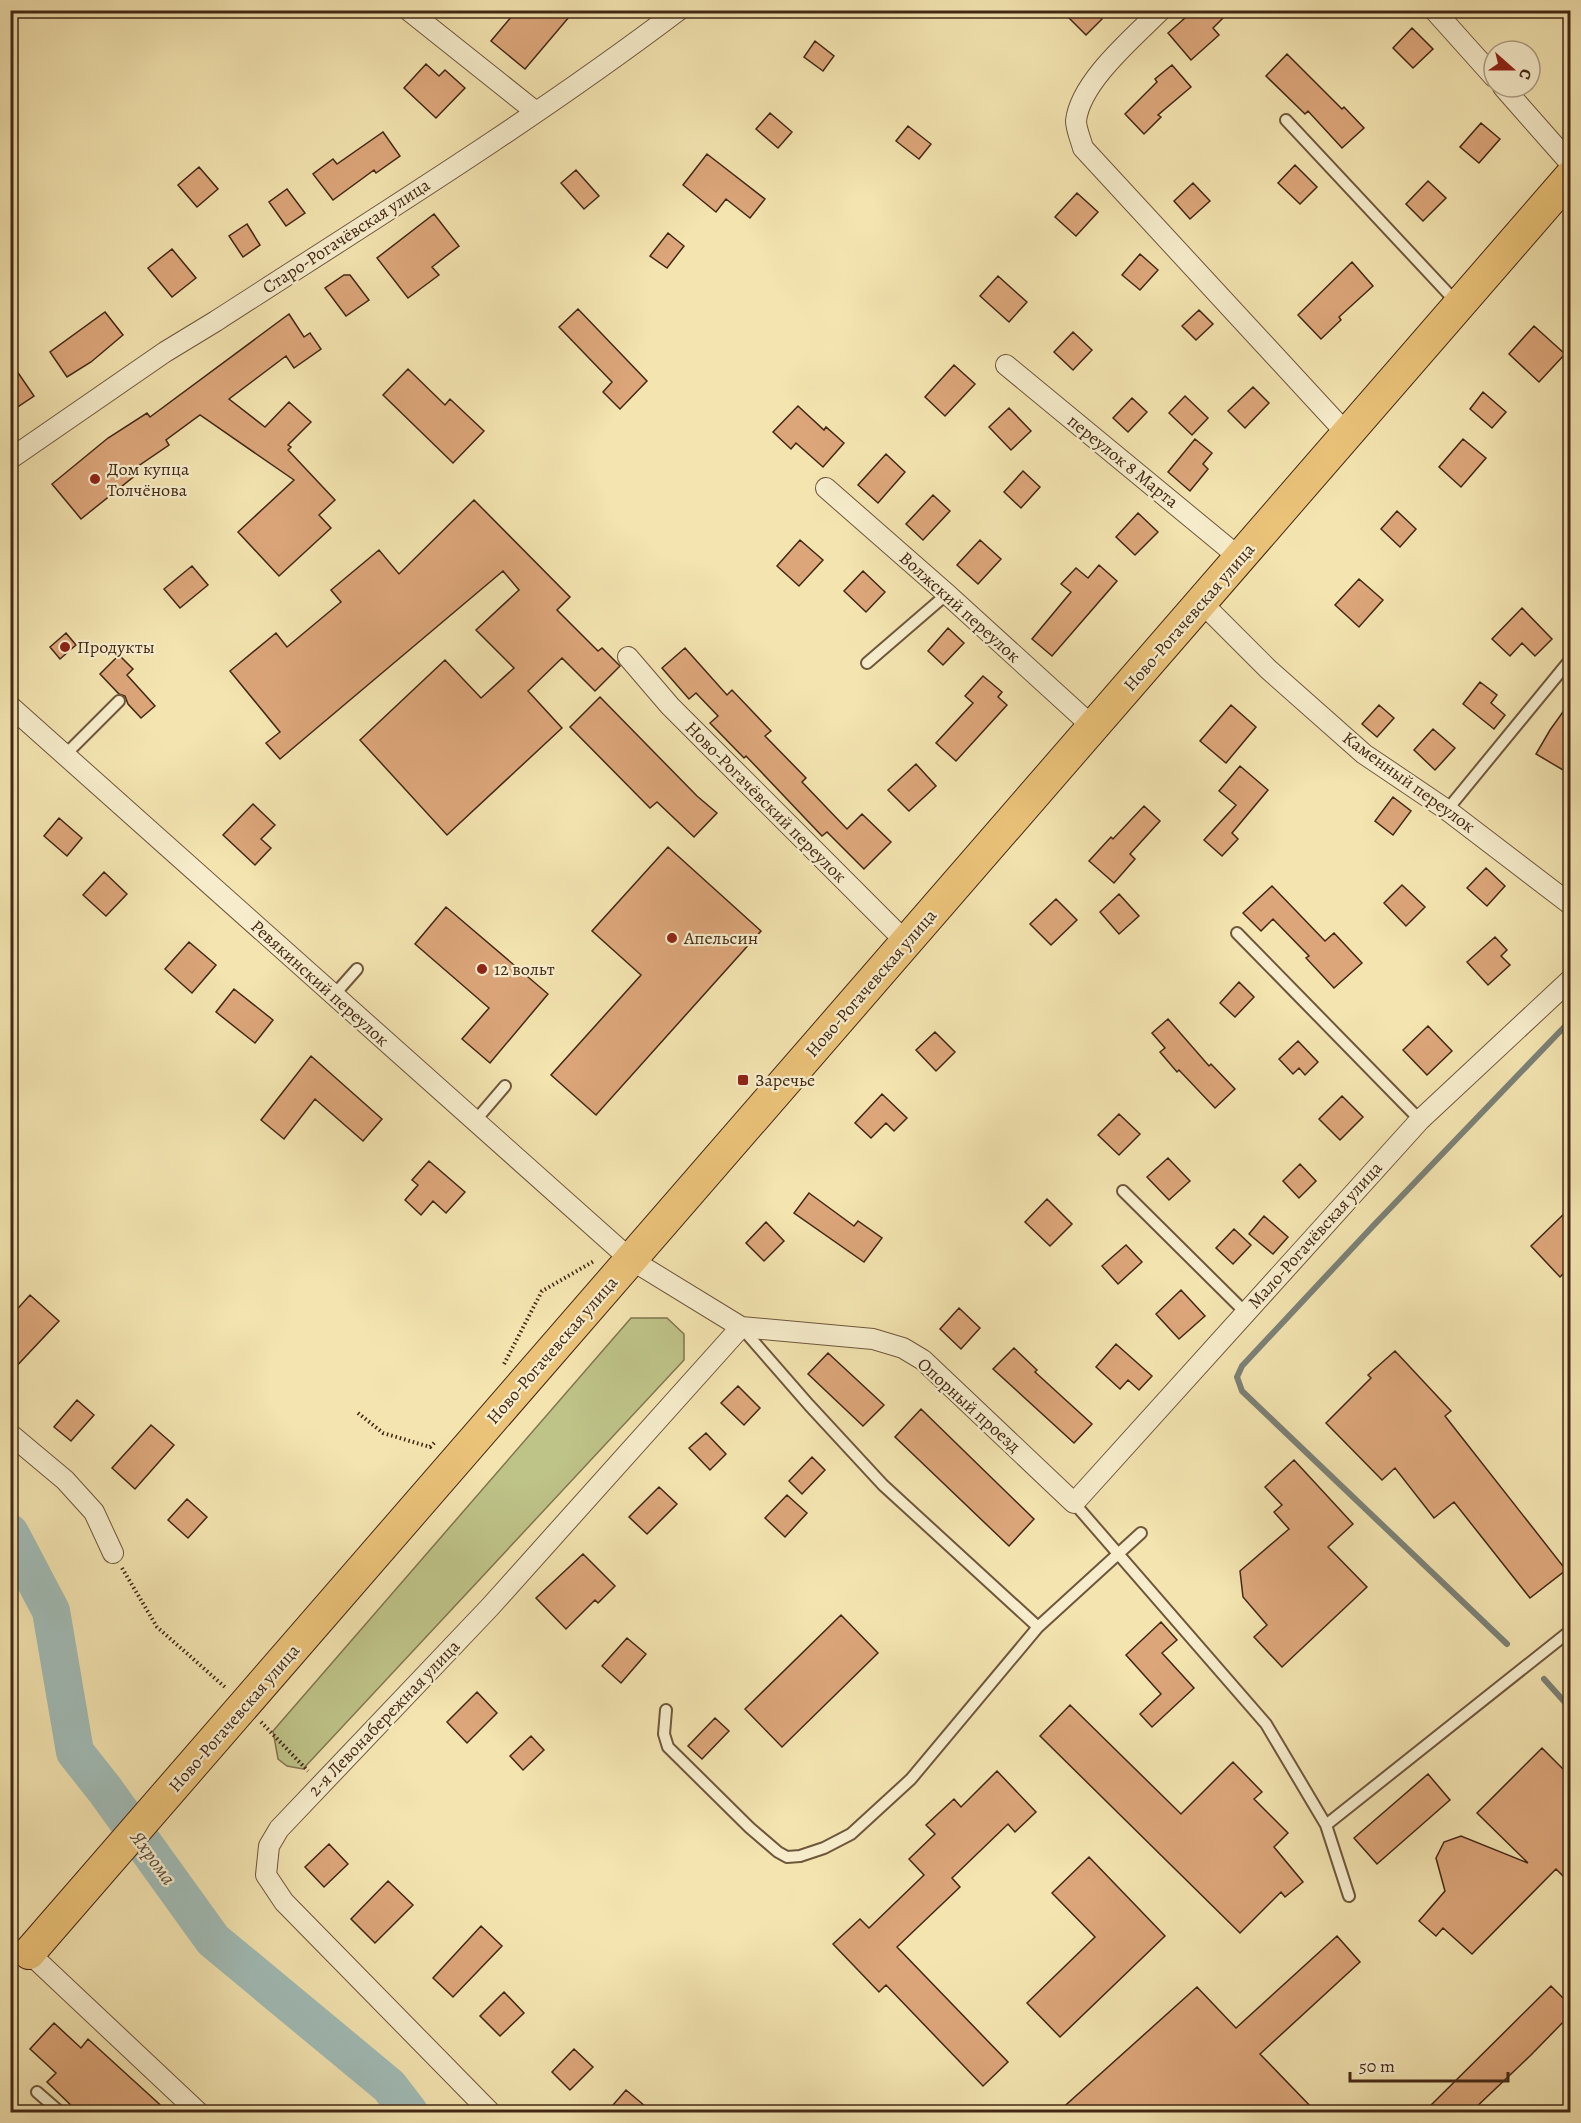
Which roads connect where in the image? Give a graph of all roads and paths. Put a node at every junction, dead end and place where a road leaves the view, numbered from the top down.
1 (679, 10) edge
2 (1161, 10) edge
3 (1434, 10) edge
4 (415, 12) edge
5 (1482, 64) edge
6 (1514, 99) edge
7 (536, 112) junction
8 (1286, 120) dead end
9 (1570, 163) edge
10 (1570, 177) edge
11 (1459, 305) junction
12 (1006, 365) dead end
13 (1347, 434) junction
14 (10, 459) edge
15 (826, 488) dead end
16 (1240, 558) junction
17 (947, 594) junction
18 (1202, 603) junction
19 (627, 657) dead end
20 (1570, 660) edge
21 (867, 663) dead end
22 (119, 701) dead end
23 (10, 706) edge
24 (1093, 727) junction
25 (65, 755) junction
26 (1447, 810) junction
27 (1570, 904) edge
28 (1237, 933) dead end
29 (907, 943) junction
30 (357, 969) dead end
31 (1570, 980) edge
32 (334, 995) junction
33 (505, 1086) dead end
34 (1420, 1120) junction
35 (475, 1121) junction
36 (1123, 1191) dead end
37 (624, 1254) junction
38 (1245, 1312) junction
39 (741, 1327) junction
40 (503, 1365) dead end
41 (358, 1413) dead end
42 (10, 1434) edge
43 (437, 1440) dead end
44 (1074, 1503) junction
45 (1140, 1533) dead end
46 (113, 1553) joint
47 (1119, 1554) junction
48 (1038, 1627) junction
49 (1570, 1631) edge
50 (236, 1697) junction
51 (666, 1710) dead end
52 (321, 1785) junction
53 (1326, 1824) junction
54 (1349, 1896) dead end
55 (36, 1945) joint
56 (37, 2092) dead end
57 (60, 2112) edge
58 (198, 2112) edge
59 (490, 2112) edge

1 - 7 street, Старо-Рогачёвская улица
2 - 13 street
3 - 5 street
4 - 7 street
6 - 9 street
7 - 14 street, Старо-Рогачёвская улица
8 - 11 lane
10 - 11 main road, Ново-Рогачевская улица
11 - 13 main road, Ново-Рогачевская улица
12 - 16 street, переулок 8 Марта
13 - 16 main road, Ново-Рогачевская улица
15 - 17 street, Волжский переулок
16 - 18 main road, Ново-Рогачевская улица
17 - 21 lane
17 - 24 street, Волжский переулок
18 - 24 main road, Ново-Рогачевская улица
18 - 26 street, Каменный переулок
19 - 29 street, Ново-Рогачёвский переулок
20 - 26 lane
22 - 25 lane
23 - 25 street, Ревякинский переулок
24 - 29 main road, Ново-Рогачевская улица
25 - 32 street, Ревякинский переулок
26 - 27 street, Каменный переулок
28 - 34 lane
29 - 37 main road, Ново-Рогачевская улица
30 - 32 lane
31 - 34 street, Мало-Рогачёвская улица
32 - 35 street, Ревякинский переулок
33 - 35 lane
34 - 38 street, Мало-Рогачёвская улица
35 - 37 street, Ревякинский переулок
36 - 38 lane
37 - 39 street, Ревякинский переулок
37 - 40 path
37 - 50 main road, Ново-Рогачевская улица
38 - 44 street, Мало-Рогачёвская улица
39 - 44 street, Опорный проезд
39 - 48 lane
39 - 52 street, 2-я Левонабережная улица
41 - 43 path
42 - 46 street
44 - 47 lane
45 - 47 lane
46 - 50 path
47 - 48 lane
47 - 53 lane
48 - 51 lane
49 - 53 lane
50 - 52 path
50 - 55 main road, Ново-Рогачевская улица
52 - 59 street, 2-я Левонабережная улица
53 - 54 lane
55 - 58 street
56 - 57 lane

